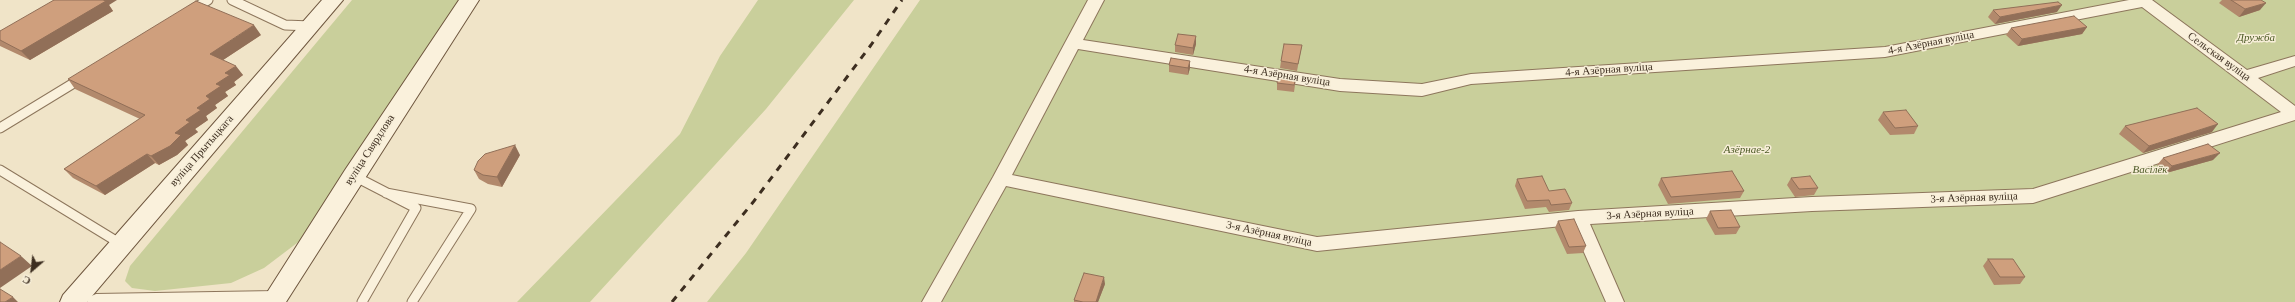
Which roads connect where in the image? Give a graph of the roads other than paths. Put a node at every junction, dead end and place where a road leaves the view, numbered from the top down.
1 (208, 0) edge
2 (232, 0) edge
3 (333, 0) edge
4 (469, 0) edge
5 (1096, 0) edge
6 (2143, 1) edge
7 (181, 17) edge
8 (311, 26) junction
9 (1072, 43) junction
10 (2295, 61) edge
11 (87, 75) edge
12 (2246, 76) junction
13 (2295, 114) edge
14 (0, 128) edge
15 (0, 170) edge
16 (353, 176) junction
17 (1001, 179) junction
18 (386, 193) junction
19 (1578, 218) junction
20 (121, 244) junction
21 (274, 300) edge
22 (72, 302) edge
23 (96, 302) edge
24 (362, 302) edge
25 (412, 302) edge
26 (931, 302) edge
27 (1615, 302) edge

1 - 7 lane
2 - 8 lane
3 - 8 street, вуліца Прытыцкага
4 - 16 street, вуліца Свярдлова
5 - 9 street
6 - 9 street, 4-я Азёрная вуліца
6 - 12 street, Сельская вуліца
8 - 20 street, вуліца Прытыцкага
9 - 17 street
10 - 12 street
11 - 14 lane
12 - 13 street, Сельская вуліца
13 - 19 street, 3-я Азёрная вуліца
15 - 20 lane
16 - 18 lane
16 - 21 street, вуліца Свярдлова
17 - 19 street, 3-я Азёрная вуліца
17 - 26 street
18 - 24 lane
18 - 25 lane
19 - 27 street
20 - 22 street, вуліца Прытыцкага
21 - 23 street

